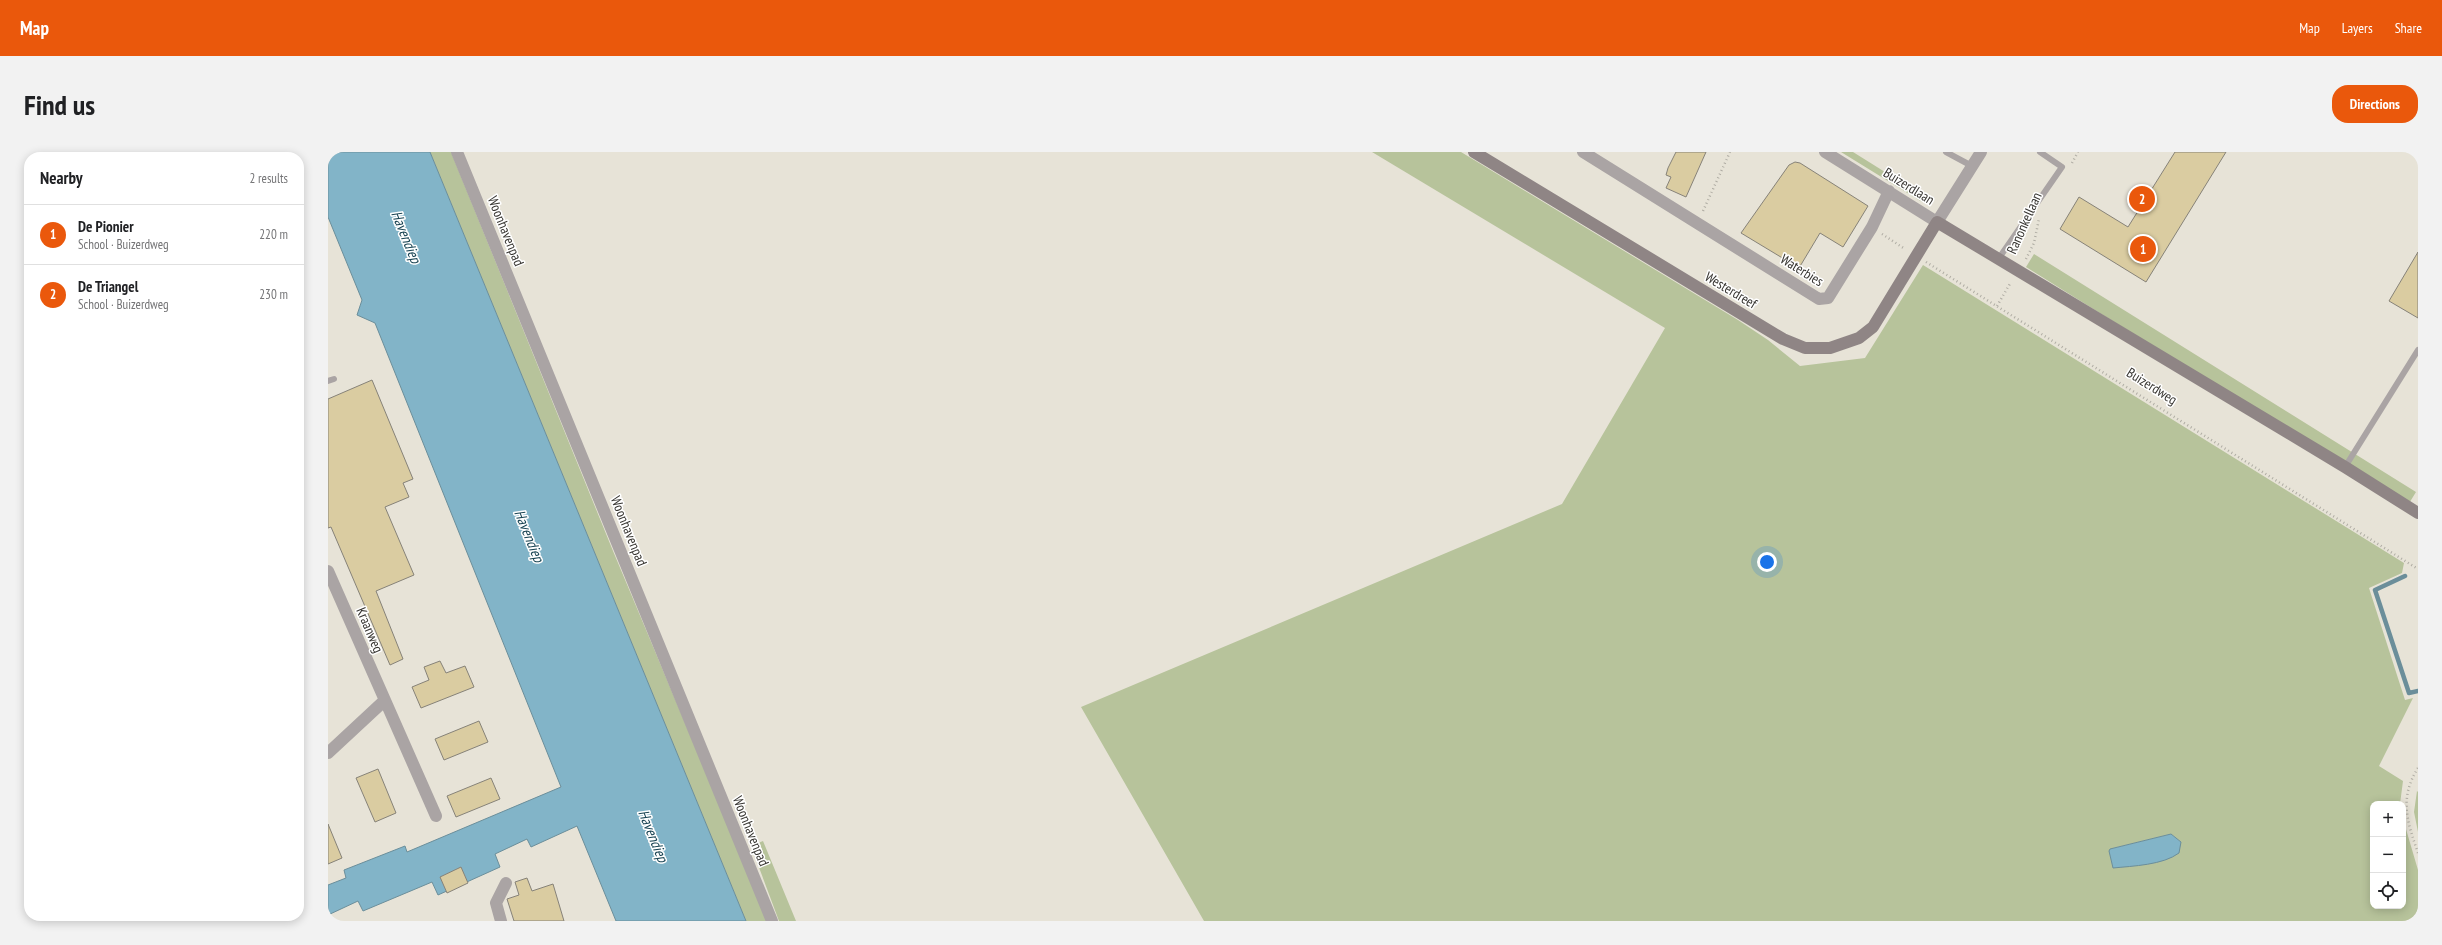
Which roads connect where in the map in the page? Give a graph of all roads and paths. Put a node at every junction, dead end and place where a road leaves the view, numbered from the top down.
1 (457, 152) edge
2 (1474, 152) edge
3 (1583, 152) edge
4 (1730, 152) edge
5 (1825, 152) edge
6 (1946, 152) edge
7 (1981, 152) edge
8 (2040, 152) edge
9 (2078, 152) edge
10 (2070, 164) dead end
11 (1972, 166) junction
12 (1889, 191) junction
13 (2042, 214) dead end
14 (1698, 222) junction
15 (1937, 222) junction
16 (1872, 227) junction
17 (1916, 256) junction
18 (1999, 258) junction
19 (2018, 270) junction
20 (1997, 306) junction
21 (2418, 350) edge
22 (2345, 467) junction
23 (2418, 513) edge
24 (2418, 568) edge
25 (328, 571) edge
26 (384, 701) junction
27 (328, 753) edge
28 (2418, 768) edge
29 (436, 816) dead end
30 (2418, 853) edge
31 (506, 882) dead end
32 (501, 921) edge
33 (772, 921) edge

1 - 33 street, Woonhavenpad
2 - 17 street, Westerdreef
3 - 14 street, Waterbies
4 - 14 path
5 - 12 street, Buizerdlaan
6 - 11 lane
7 - 11 street
8 - 18 lane
9 - 10 path
11 - 15 street
12 - 15 street, Buizerdlaan
12 - 16 street, Waterbies
13 - 19 path, Ranonkellaan
14 - 16 street, Waterbies
15 - 17 street, Westerdreef
15 - 18 street
16 - 17 path, Buizerdweg
17 - 20 path, Buizerdweg
18 - 19 street
19 - 20 path, Ranonkellaan
19 - 22 street
20 - 24 path, Buizerdweg
21 - 22 lane
22 - 23 street
25 - 26 street, Kraanweg
26 - 27 street
26 - 29 street, Kraanweg
28 - 30 path
31 - 32 street

